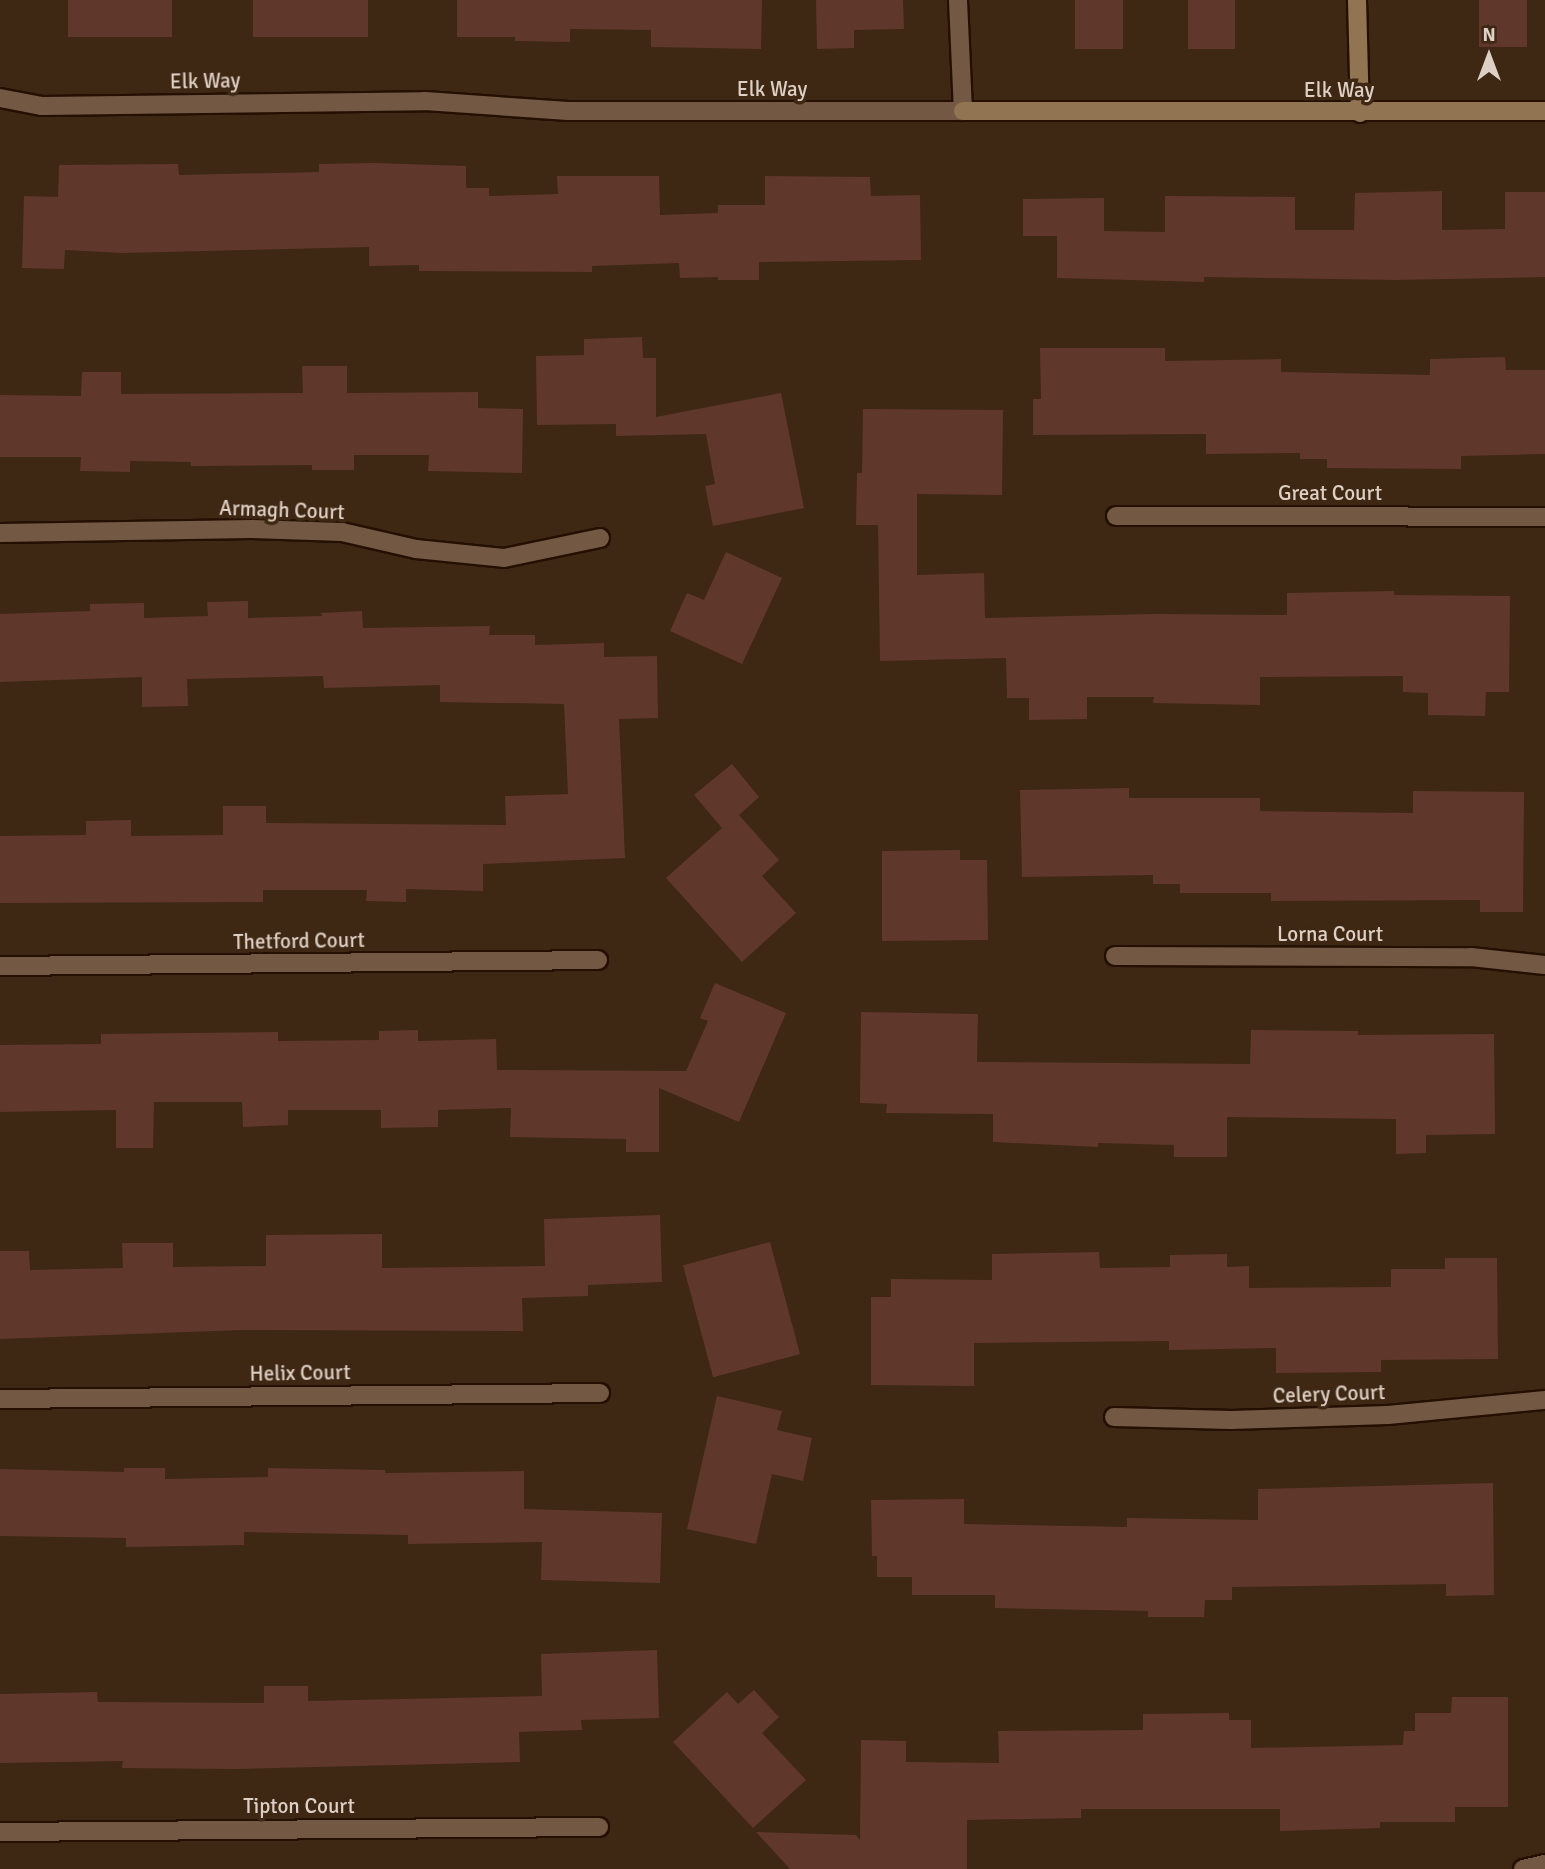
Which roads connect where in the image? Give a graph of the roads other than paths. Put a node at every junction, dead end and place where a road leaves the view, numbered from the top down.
1 (958, 0) edge
2 (1357, 0) edge
3 (0, 97) edge
4 (963, 111) junction
5 (1545, 111) edge
6 (1360, 113) junction
7 (1116, 516) dead end
8 (1545, 517) edge
9 (0, 533) edge
10 (600, 538) dead end
11 (1115, 956) dead end
12 (598, 960) dead end
13 (1545, 965) edge
14 (0, 967) edge
15 (600, 1393) dead end
16 (0, 1399) edge
17 (1545, 1400) edge
18 (1114, 1417) dead end
19 (599, 1827) dead end
20 (0, 1832) edge
21 (1545, 1864) edge
22 (1523, 1869) edge

1 - 4 street
2 - 6 street
3 - 4 street, Elk Way
4 - 6 street, Elk Way
5 - 6 street, Elk Way
7 - 8 street, Great Court
9 - 10 street, Armagh Court
11 - 13 street, Lorna Court
12 - 14 street, Thetford Court
15 - 16 street, Helix Court
17 - 18 street, Celery Court
19 - 20 street, Tipton Court
21 - 22 street

